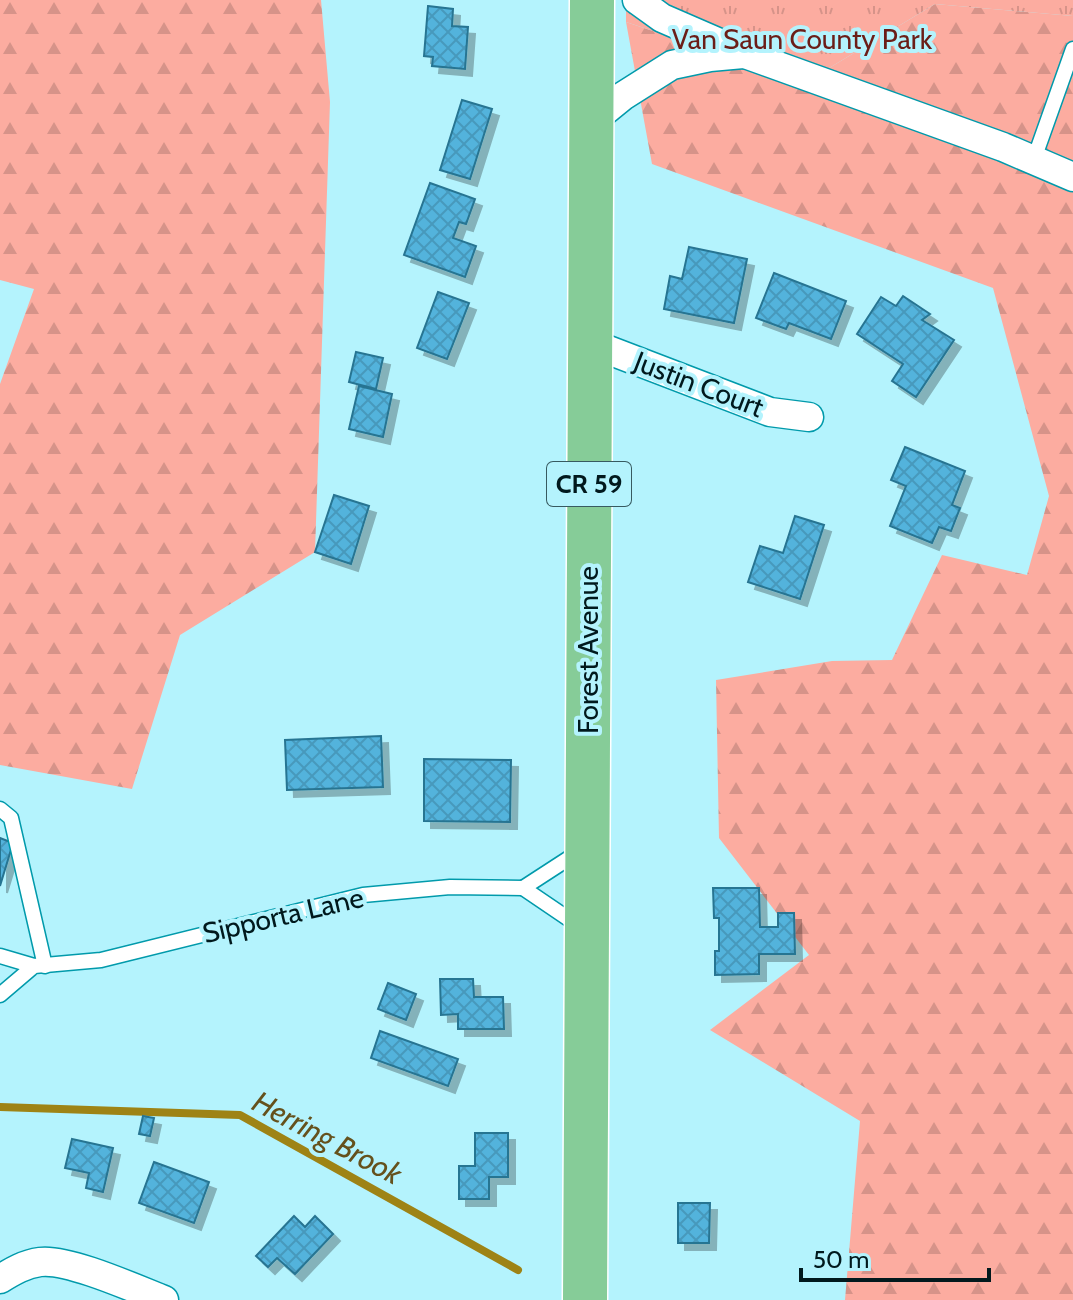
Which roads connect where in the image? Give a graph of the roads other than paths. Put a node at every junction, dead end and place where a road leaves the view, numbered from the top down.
1 (592, 0) edge
2 (637, 0) edge
3 (1073, 49) edge
4 (745, 54) junction
5 (591, 122) junction
6 (1034, 159) junction
7 (1073, 177) edge
8 (590, 343) junction
9 (809, 417) dead end
10 (0, 809) edge
11 (587, 846) junction
12 (523, 888) junction
13 (587, 931) junction
14 (0, 956) edge
15 (39, 966) junction
16 (0, 995) edge
17 (0, 1279) edge
18 (151, 1295) edge
19 (585, 1300) edge

1 - 5 main road, Forest Avenue / CR 59
2 - 4 street
3 - 6 lane
4 - 5 street
4 - 6 street
5 - 8 main road, Forest Avenue / CR 59
6 - 7 street
8 - 9 street, Justin Court
8 - 11 main road, Forest Avenue / CR 59
10 - 15 lane
11 - 12 lane
11 - 13 main road, Forest Avenue / CR 59
12 - 13 lane
12 - 15 lane, Sipporta Lane
13 - 19 main road, Forest Avenue / CR 59
14 - 15 lane
15 - 16 lane
17 - 18 street

